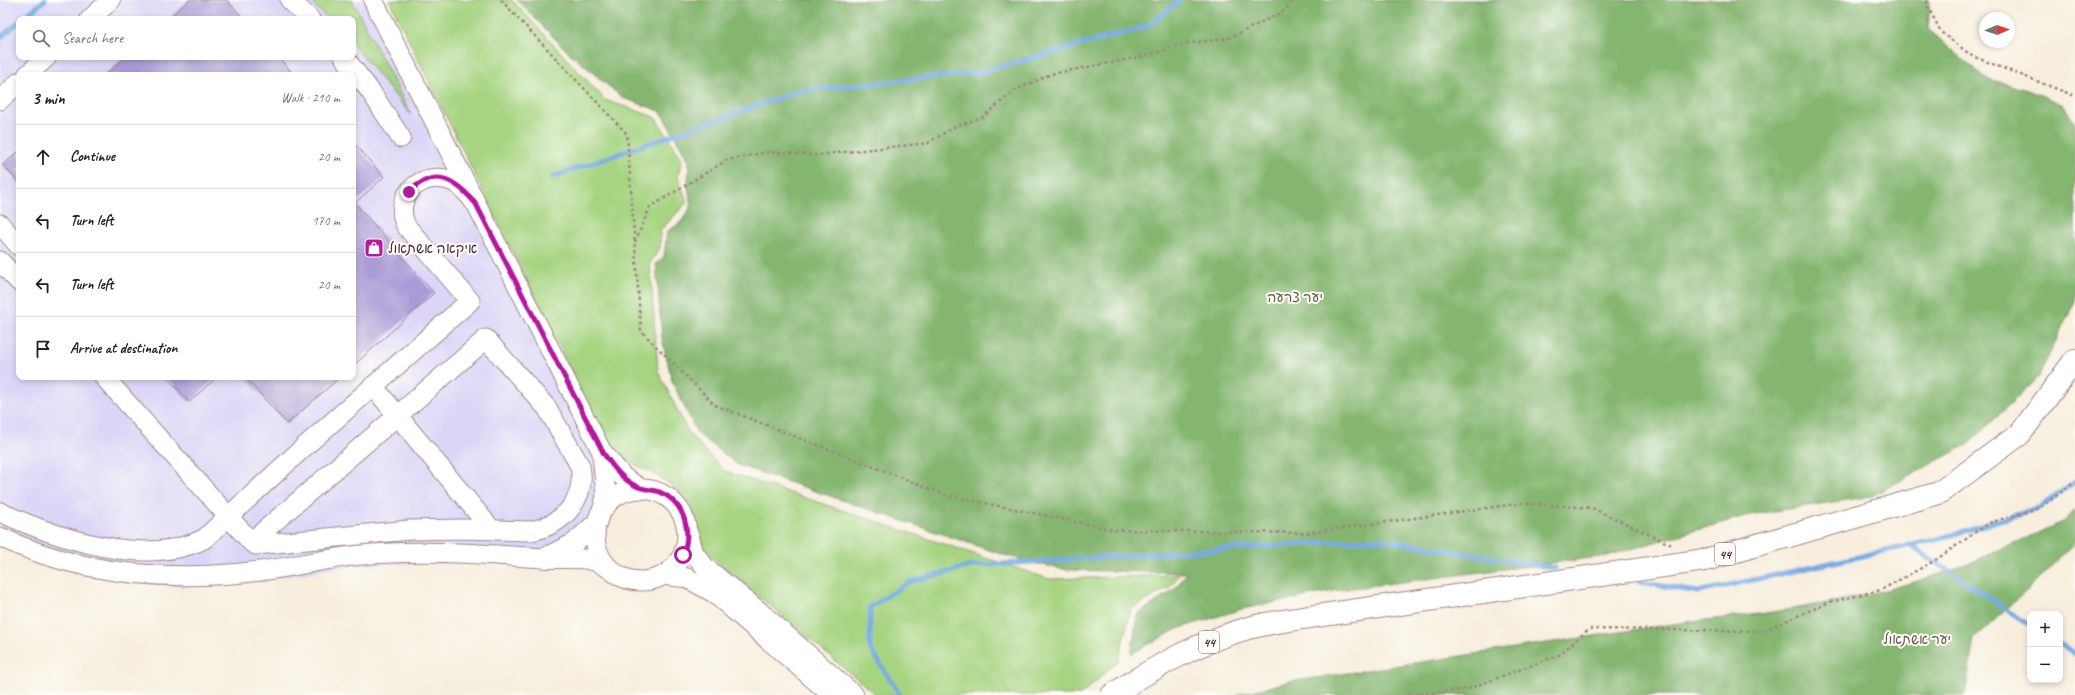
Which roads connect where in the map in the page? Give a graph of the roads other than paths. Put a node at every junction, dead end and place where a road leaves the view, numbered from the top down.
1 (111, 0) edge
2 (290, 0) edge
3 (373, 0) edge
4 (93, 16) edge
5 (307, 16) edge
6 (44, 60) edge
7 (346, 60) edge
8 (30, 72) edge
9 (356, 72) edge
10 (356, 73) edge
11 (16, 85) edge
12 (0, 100) edge
13 (401, 138) dead end
14 (476, 204) junction
15 (0, 224) edge
16 (16, 243) edge
17 (0, 261) edge
18 (16, 279) edge
19 (2075, 360) edge
20 (107, 380) edge
21 (373, 386) junction
22 (397, 416) junction
23 (601, 450) junction
24 (641, 489) junction
25 (0, 512) edge
26 (600, 515) junction
27 (228, 516) junction
28 (490, 529) junction
29 (688, 533) junction
30 (0, 537) edge
31 (251, 542) junction
32 (542, 558) junction
33 (610, 569) junction
34 (664, 575) junction
35 (1316, 616) junction
36 (832, 695) edge
37 (854, 695) edge
38 (1112, 695) edge
39 (1130, 695) edge

1 - 4 street
2 - 5 street
3 - 14 street
6 - 8 street
7 - 9 street
10 - 13 street
11 - 12 street
14 - 21 street
14 - 23 street
15 - 16 street
17 - 18 street
19 - 35 highway, 44
20 - 27 street
21 - 22 street
21 - 27 street
22 - 28 street
22 - 28 street
22 - 31 street
23 - 24 street
23 - 26 street
24 - 26 street
24 - 29 street
25 - 27 street
26 - 32 street
26 - 33 street
27 - 31 street
28 - 31 street
29 - 34 street
29 - 37 street
30 - 32 street
32 - 33 street
33 - 34 street
34 - 36 street
35 - 38 highway, 44
35 - 39 highway, 44

